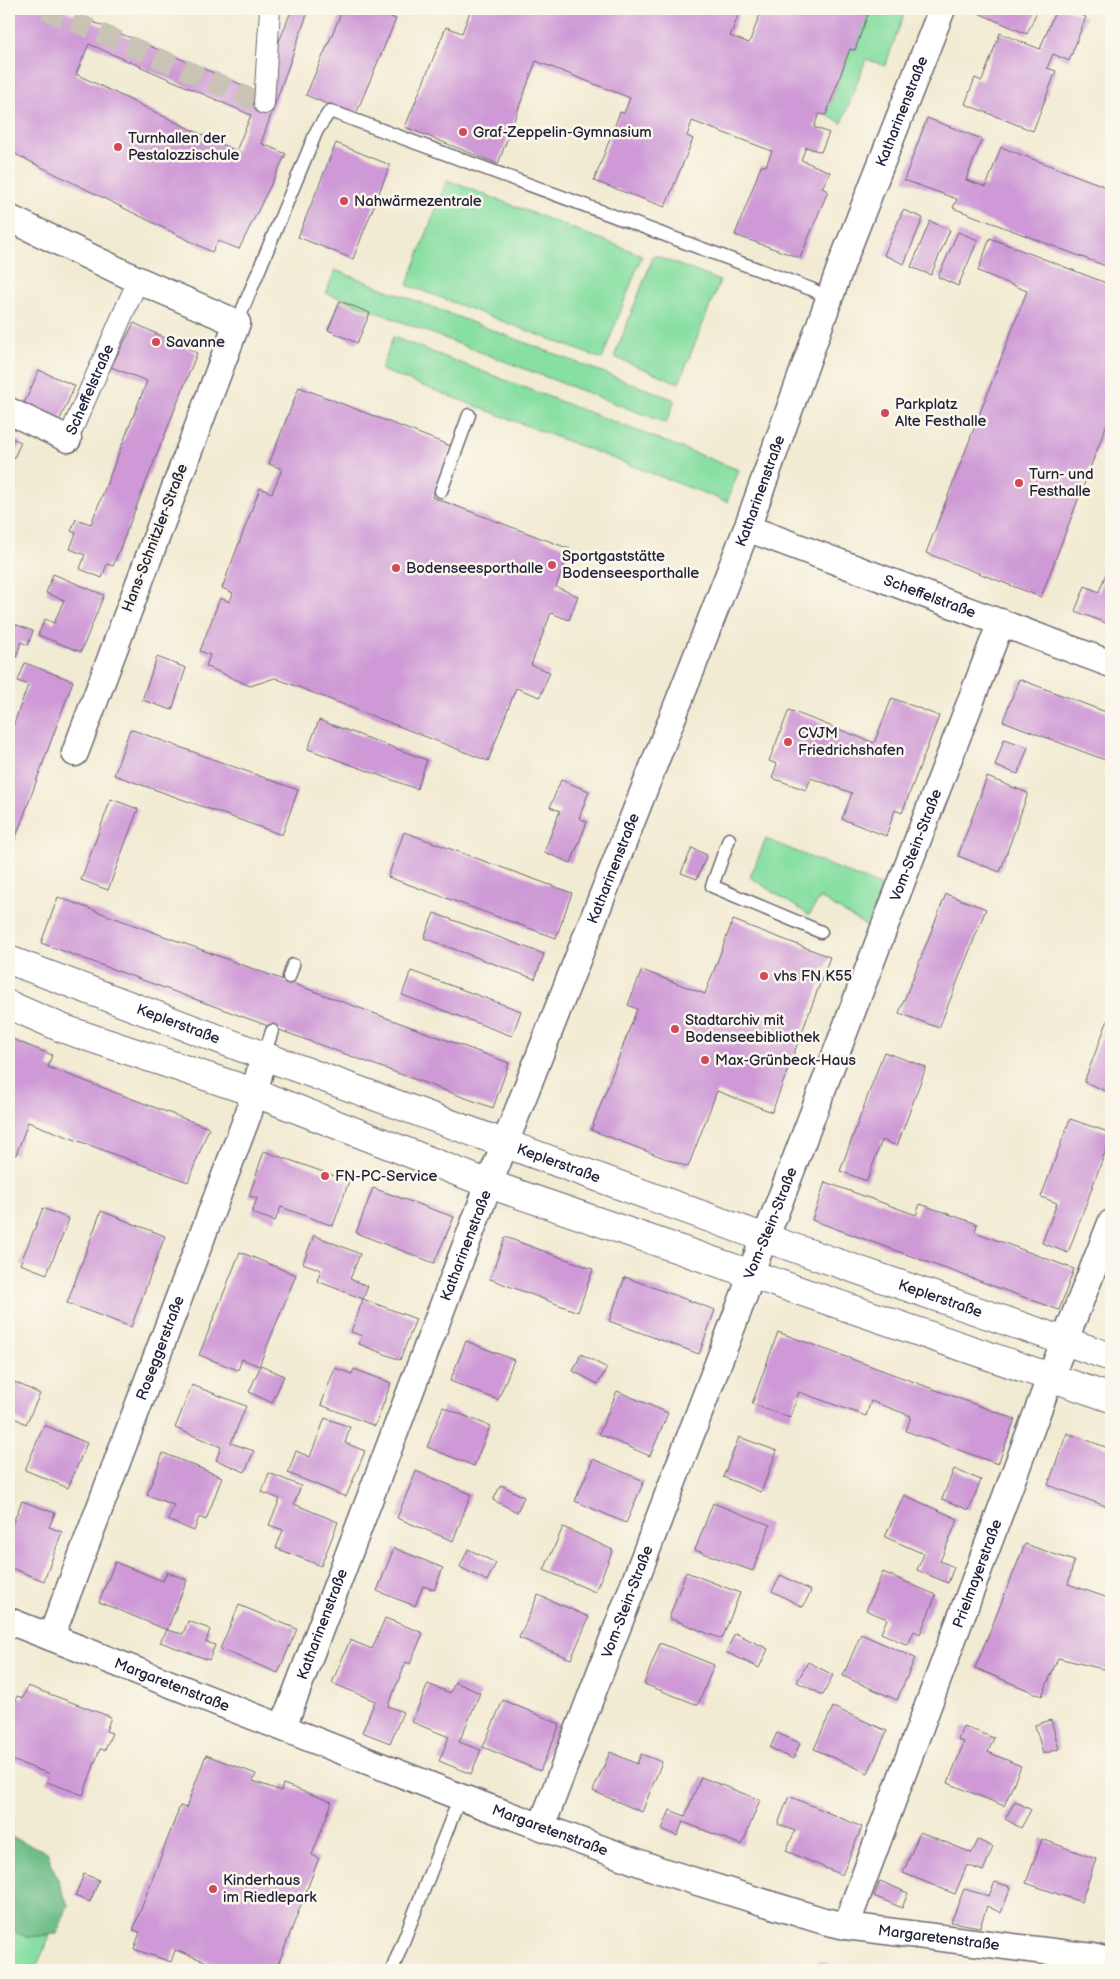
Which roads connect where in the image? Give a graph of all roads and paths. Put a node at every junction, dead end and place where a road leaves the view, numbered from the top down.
1 (270, 9) edge
2 (942, 9) edge
3 (264, 104) dead end
4 (9, 218) edge
5 (138, 280) junction
6 (829, 298) junction
7 (237, 323) junction
8 (9, 410) edge
9 (469, 415) dead end
10 (68, 439) joint
11 (441, 491) dead end
12 (747, 528) junction
13 (1001, 622) junction
14 (1111, 664) edge
15 (75, 753) dead end
16 (729, 839) dead end
17 (821, 932) dead end
18 (9, 960) edge
19 (293, 964) dead end
20 (289, 977) dead end
21 (9, 1005) edge
22 (272, 1030) dead end
23 (264, 1056) junction
24 (253, 1092) junction
25 (505, 1144) junction
26 (489, 1184) junction
27 (1111, 1223) edge
28 (765, 1238) junction
29 (750, 1273) junction
30 (1065, 1340) junction
31 (1111, 1357) edge
32 (1050, 1378) junction
33 (1111, 1398) edge
34 (9, 1621) edge
35 (50, 1637) junction
36 (283, 1727) junction
37 (460, 1797) junction
38 (542, 1825) junction
39 (846, 1926) junction
40 (1111, 1962) edge
41 (392, 1970) edge

1 - 3 street
2 - 6 street, Katharinenstraße
4 - 5 street
5 - 7 street
5 - 10 street, Scheffelstraße
6 - 7 lane
6 - 12 street, Katharinenstraße
7 - 15 street, Hans-Schnitzler-Straße
8 - 10 street, Scheffelstraße
9 - 11 lane
12 - 13 street, Scheffelstraße
12 - 25 street, Katharinenstraße
13 - 14 street, Scheffelstraße
13 - 28 street, Vom-Stein-Straße
16 - 17 lane
18 - 23 street, Keplerstraße
19 - 20 lane
21 - 24 street
22 - 23 lane
23 - 24 street, Roseggerstraße
23 - 25 street, Keplerstraße
24 - 26 street
24 - 35 street, Roseggerstraße
25 - 26 street, Katharinenstraße
25 - 28 street, Keplerstraße
26 - 29 street
26 - 36 street, Katharinenstraße
27 - 30 street, Prielmayerstraße
28 - 29 street, Vom-Stein-Straße
28 - 30 street, Keplerstraße
29 - 32 street
29 - 38 street, Vom-Stein-Straße
30 - 31 street, Keplerstraße
30 - 32 street, Prielmayerstraße
32 - 33 street
32 - 39 street, Prielmayerstraße
34 - 35 street, Margaretenstraße
35 - 36 street, Margaretenstraße
36 - 37 street, Margaretenstraße
37 - 38 street, Margaretenstraße
37 - 41 lane
38 - 39 street, Margaretenstraße
39 - 40 street, Margaretenstraße

